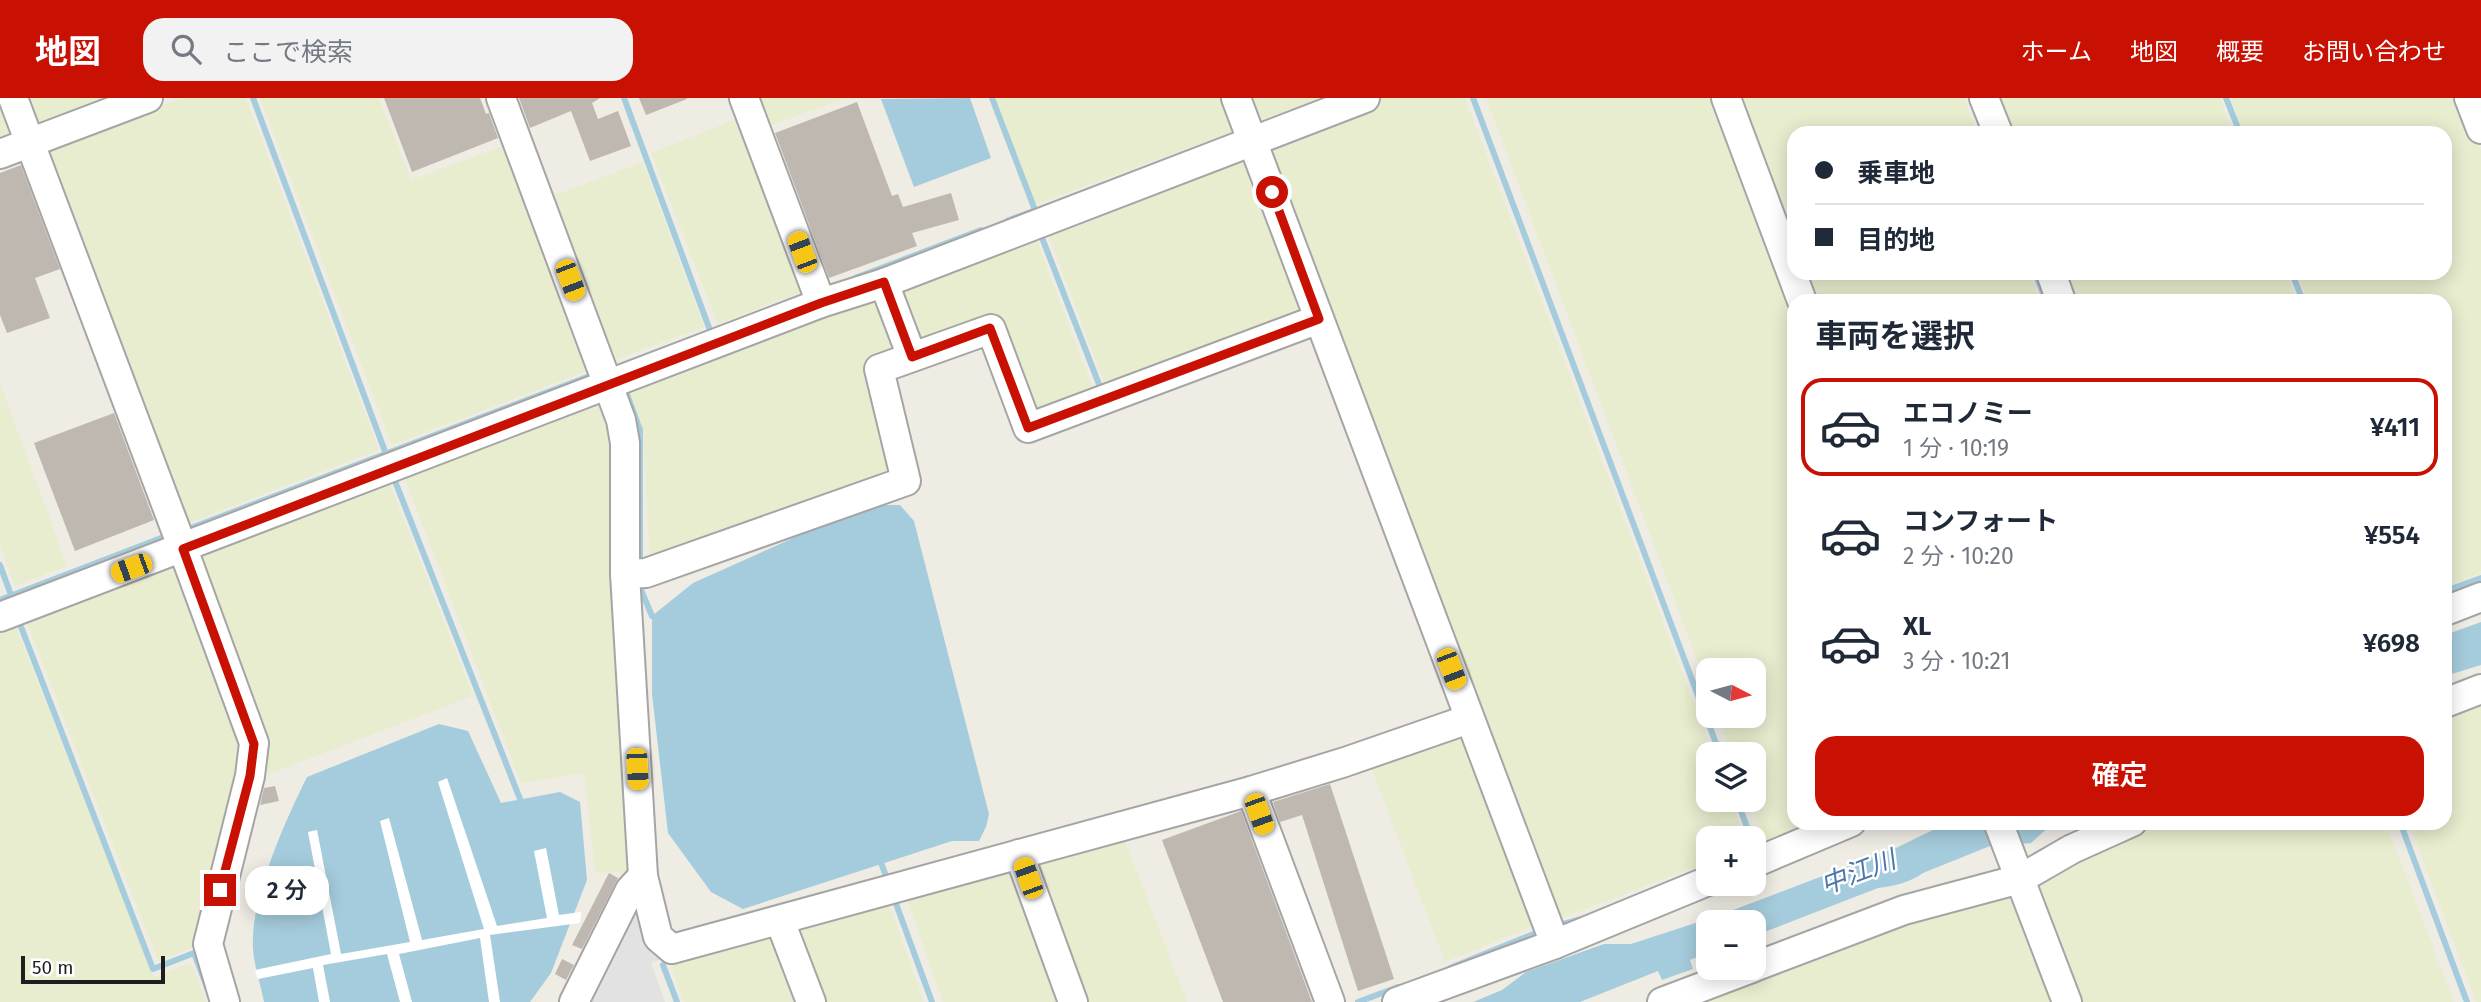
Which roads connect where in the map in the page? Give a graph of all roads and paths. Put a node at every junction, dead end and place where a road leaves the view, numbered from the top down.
1 (13, 98) edge
2 (148, 98) edge
3 (502, 98) edge
4 (744, 98) edge
5 (1236, 98) edge
6 (1365, 98) edge
7 (1726, 98) edge
8 (1984, 98) edge
9 (2469, 98) edge
10 (1995, 126) edge
11 (2481, 129) edge
12 (1252, 141) junction
13 (30, 142) junction
14 (0, 153) edge
15 (1787, 261) edge
16 (884, 282) junction
17 (821, 303) junction
18 (1319, 319) junction
19 (912, 357) junction
20 (609, 385) junction
21 (183, 549) junction
22 (625, 574) junction
23 (2481, 597) edge
24 (2452, 608) edge
25 (0, 617) edge
26 (2481, 689) edge
27 (2452, 700) edge
28 (1469, 719) junction
29 (1251, 790) junction
30 (1832, 830) edge
31 (2001, 830) edge
32 (2115, 830) edge
33 (1019, 854) junction
34 (1766, 858) edge
35 (2017, 871) junction
36 (643, 876) junction
37 (1696, 886) edge
38 (780, 921) junction
39 (1555, 944) junction
40 (1766, 962) edge
41 (1719, 980) edge
42 (225, 1002) edge
43 (574, 1002) edge
44 (810, 1002) edge
45 (1073, 1002) edge
46 (1330, 1002) edge
47 (1397, 1002) edge
48 (1661, 1002) edge
49 (2067, 1002) edge

1 - 13 street
2 - 13 street
3 - 20 street
4 - 17 street
5 - 12 street
6 - 12 street
7 - 15 street
8 - 10 street
9 - 11 street
12 - 16 street
12 - 18 street
13 - 14 street
13 - 21 street
16 - 17 street
16 - 19 street
17 - 20 street
18 - 19 street
18 - 28 street
19 - 22 street
20 - 21 street
20 - 22 street
21 - 25 street
21 - 42 street
22 - 36 street
23 - 24 street
26 - 27 street
28 - 29 street
28 - 39 street
29 - 33 street
29 - 46 street
30 - 34 street
31 - 35 street
32 - 35 street
33 - 38 street
33 - 45 street
35 - 40 street
35 - 49 street
36 - 38 street
36 - 43 street
37 - 39 street
38 - 44 street
39 - 47 street
41 - 48 street

